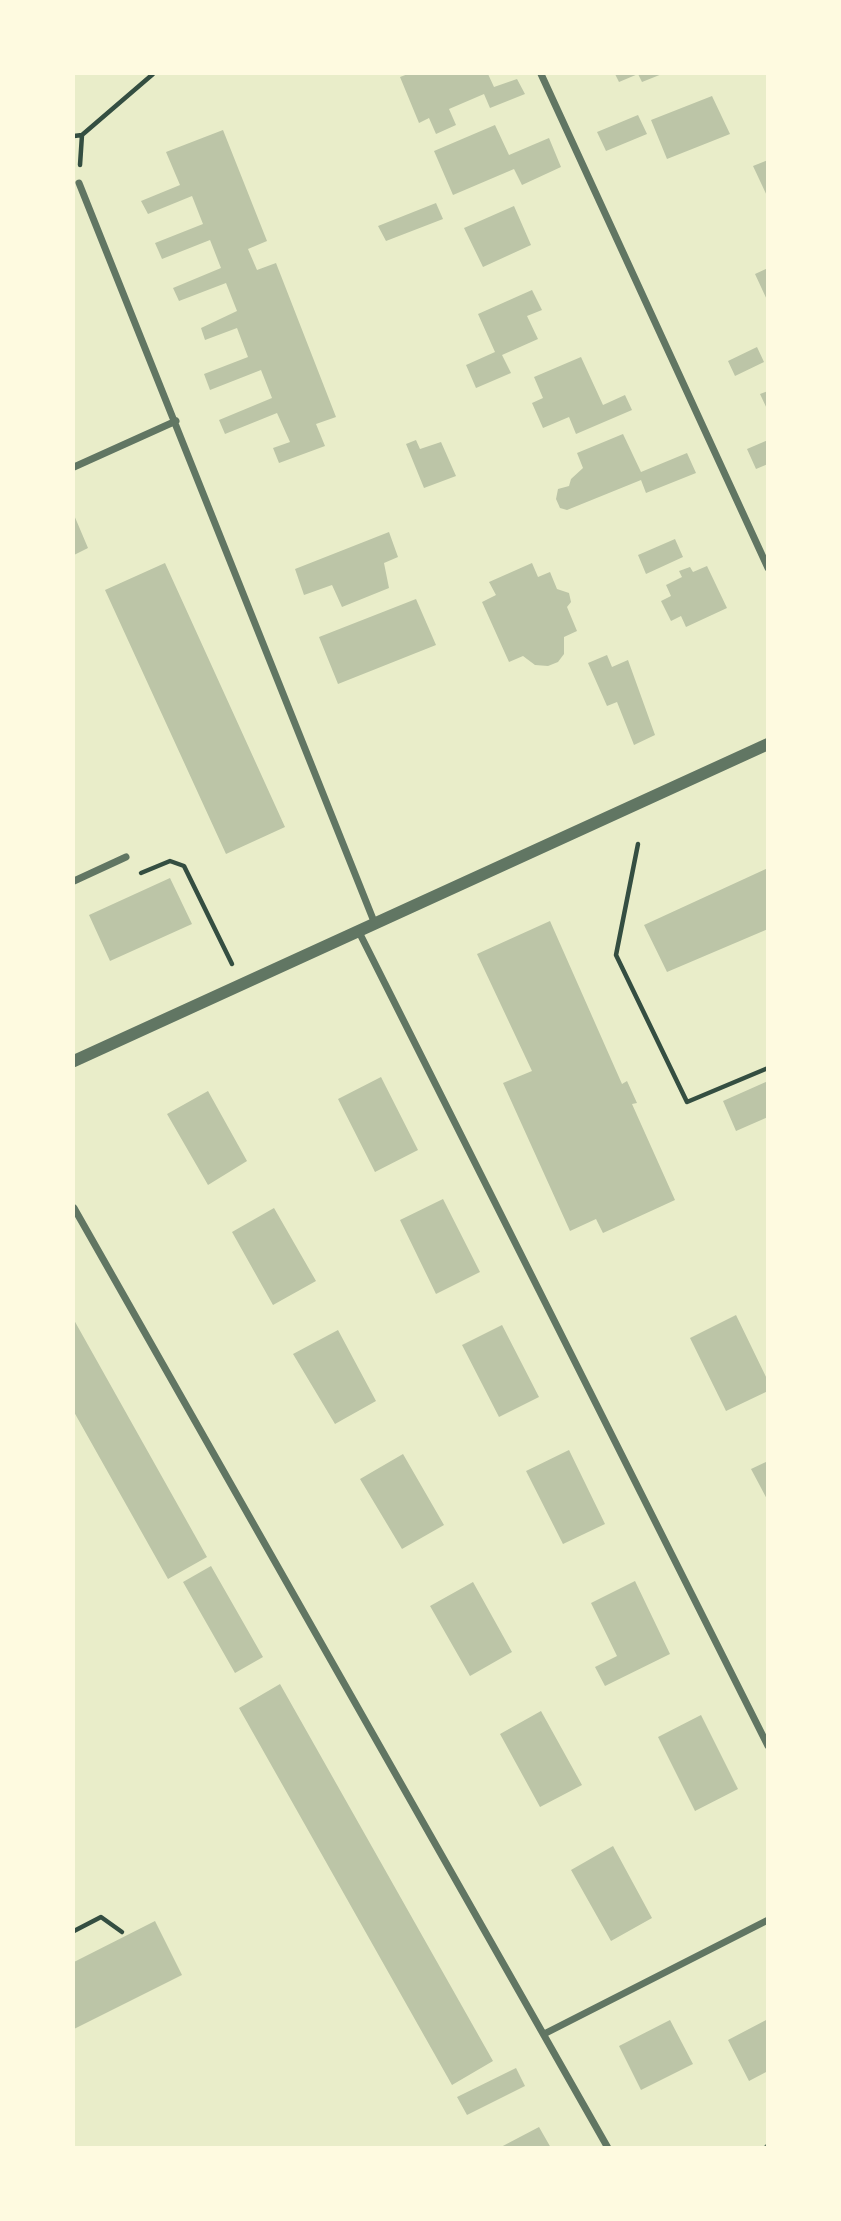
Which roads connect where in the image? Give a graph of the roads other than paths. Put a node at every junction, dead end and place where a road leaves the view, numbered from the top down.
1 (541, 74) edge
2 (79, 183) road end
3 (176, 421) junction
4 (74, 467) edge
5 (768, 568) edge
6 (768, 744) edge
7 (126, 857) road end
8 (74, 881) edge
9 (376, 925) junction
10 (359, 932) junction
11 (74, 1061) edge
12 (74, 1208) edge
13 (768, 1746) edge
14 (768, 1920) edge
15 (544, 2034) junction
16 (608, 2147) edge

1 - 5 street
2 - 3 street
3 - 4 street
3 - 9 street
6 - 9 street
7 - 8 street
9 - 10 street
10 - 11 street
10 - 13 street
12 - 15 street
14 - 15 street
15 - 16 street

